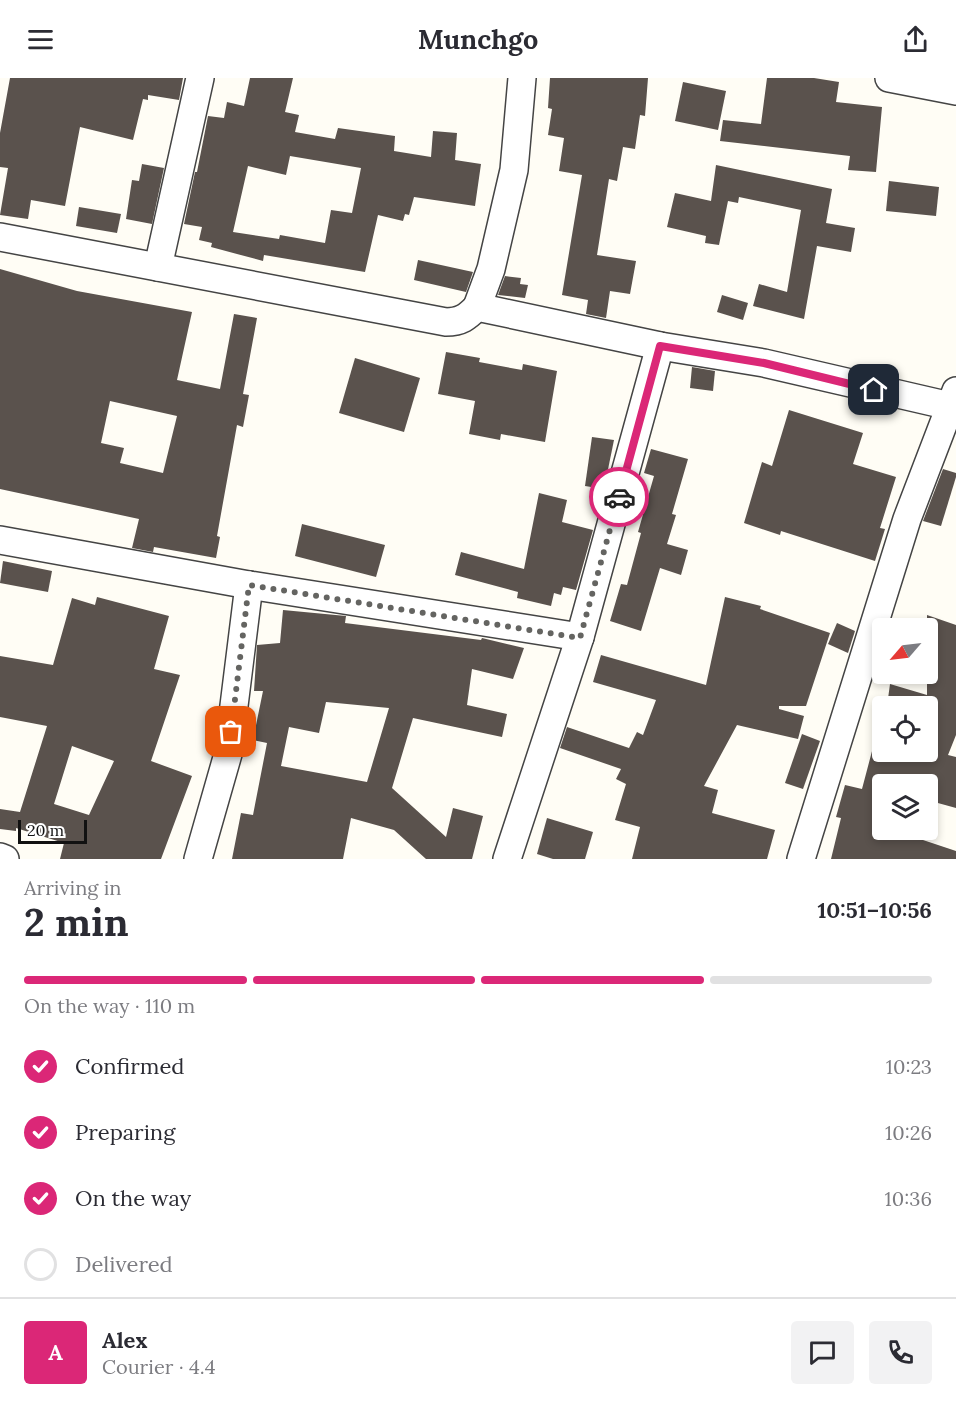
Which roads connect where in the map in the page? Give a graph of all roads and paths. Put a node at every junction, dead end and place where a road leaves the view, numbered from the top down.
1 (200, 78) edge
2 (522, 78) edge
3 (889, 78) edge
4 (956, 91) edge
5 (0, 237) edge
6 (158, 267) junction
7 (477, 307) junction
8 (660, 346) junction
9 (953, 399) edge
10 (0, 540) edge
11 (249, 585) junction
12 (580, 638) junction
13 (0, 858) edge
14 (5, 859) edge
15 (198, 859) edge
16 (507, 859) edge
17 (801, 859) edge

1 - 6 street
2 - 7 street
3 - 4 street
5 - 6 street
6 - 7 street
7 - 8 street
8 - 9 street
8 - 12 street
9 - 17 street
10 - 11 street
11 - 12 street
11 - 15 street
12 - 16 street
13 - 14 street

